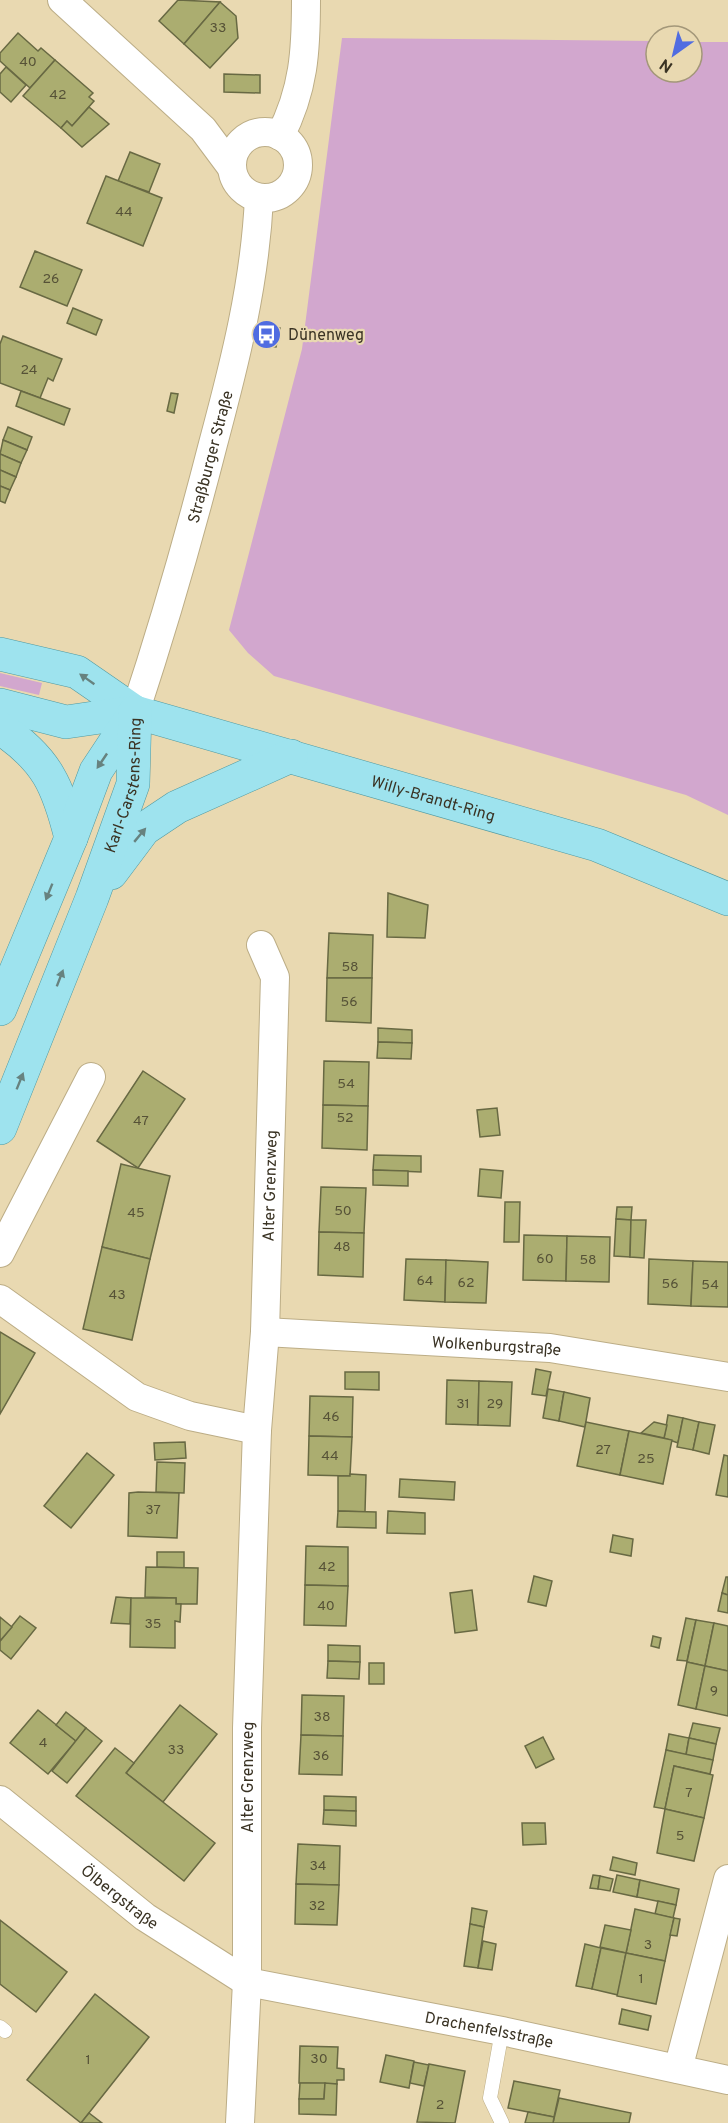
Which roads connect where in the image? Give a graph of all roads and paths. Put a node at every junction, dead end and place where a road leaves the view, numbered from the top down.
1 (62, 0) edge
2 (306, 0) edge
3 (203, 129) junction
4 (280, 136) junction
5 (245, 139) junction
6 (232, 168) junction
7 (259, 198) junction
8 (0, 654) edge
9 (0, 705) edge
10 (135, 712) junction
11 (0, 728) edge
12 (291, 756) junction
13 (71, 838) junction
14 (92, 898) junction
15 (728, 899) edge
16 (261, 945) dead end
17 (0, 1009) edge
18 (91, 1077) dead end
19 (0, 1128) edge
20 (0, 1253) edge
21 (0, 1299) edge
22 (265, 1332) junction
23 (728, 1377) edge
24 (257, 1430) junction
25 (0, 1800) edge
26 (728, 1879) edge
27 (247, 1982) junction
28 (502, 2031) junction
29 (678, 2069) junction
30 (728, 2080) edge
31 (240, 2123) edge
32 (502, 2123) edge

1 - 3 street
2 - 4 street
3 - 5 street
3 - 6 street
4 - 5 street
4 - 7 street
5 - 6 street
6 - 7 street
7 - 10 street, Straßburger Straße
10 -> 8 main road, Willy-Brandt-Ring
9 - 10 main road, Willy-Brandt-Ring
10 - 12 main road, Willy-Brandt-Ring
10 -> 13 main road, Karl-Carstens-Ring
10 - 14 main road, Karl-Carstens-Ring
11 - 13 main road
14 -> 12 main road
12 - 15 main road, Willy-Brandt-Ring
13 -> 17 main road, Karl-Carstens-Ring
19 -> 14 main road, Karl-Carstens-Ring
16 - 22 street, Alter Grenzweg
18 - 20 street
21 - 24 street
22 - 23 street, Wolkenburgstraße
22 - 24 street, Alter Grenzweg
24 - 27 street, Alter Grenzweg
25 - 27 street, Ölbergstraße
26 - 29 street
27 - 28 street, Drachenfelsstraße
27 - 31 street, Alter Grenzweg
28 - 29 street, Drachenfelsstraße
28 - 32 lane
29 - 30 street, Drachenfelsstraße

